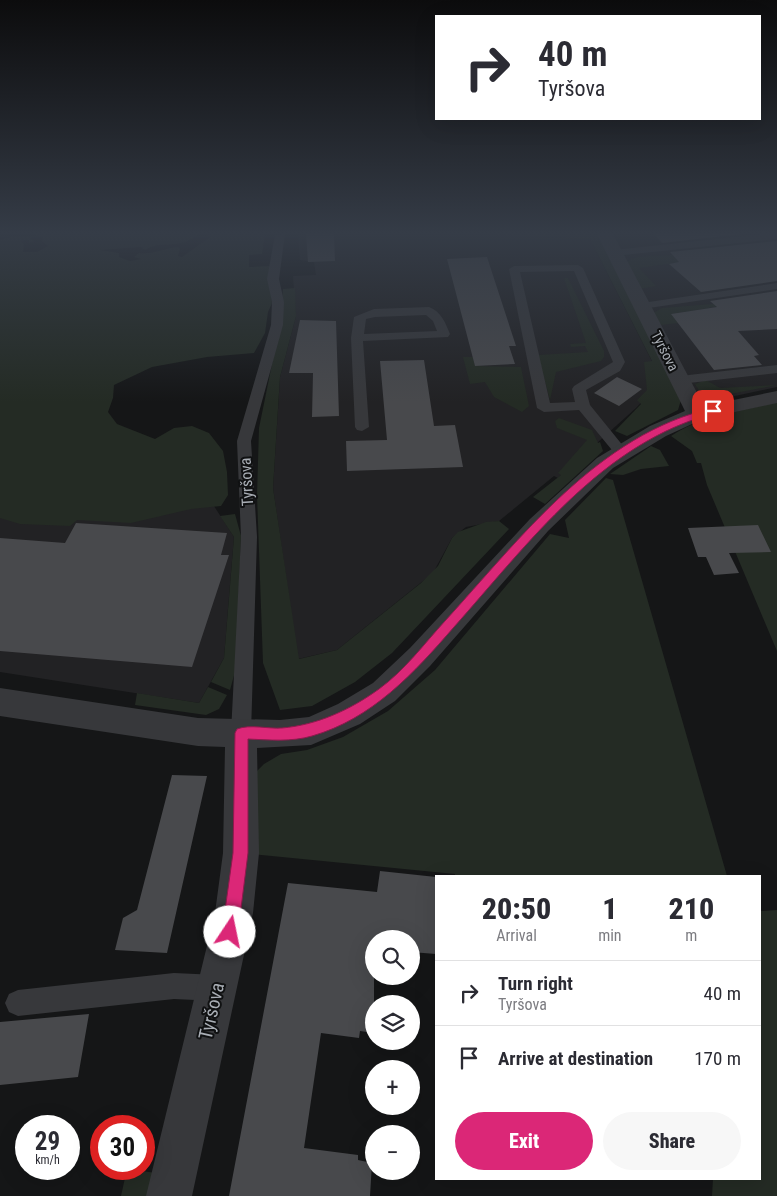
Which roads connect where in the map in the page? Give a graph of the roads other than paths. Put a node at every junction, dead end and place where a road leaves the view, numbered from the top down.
1 (275, 290) edge
2 (518, 290) edge
3 (588, 290) edge
4 (633, 290) edge
5 (751, 290) edge
6 (642, 306) junction
7 (357, 338) junction
8 (777, 369) edge
9 (680, 380) junction
10 (777, 396) edge
11 (583, 406) junction
12 (697, 414) junction
13 (362, 427) dead end
14 (621, 452) junction
15 (0, 702) edge
16 (241, 733) junction
17 (217, 988) junction
18 (18, 1003) dead end
19 (169, 1196) edge

1 - 16 lane, Tyršova
2 - 11 lane
3 - 11 lane
4 - 6 street, Tyršova
5 - 6 lane
6 - 9 street, Tyršova
7 - 7 lane
7 - 13 lane
8 - 9 lane
9 - 12 street, Tyršova
10 - 12 street
11 - 14 lane
12 - 14 street
14 - 16 street
15 - 16 street
16 - 17 street, Tyršova
17 - 18 lane
17 - 19 street, Tyršova

